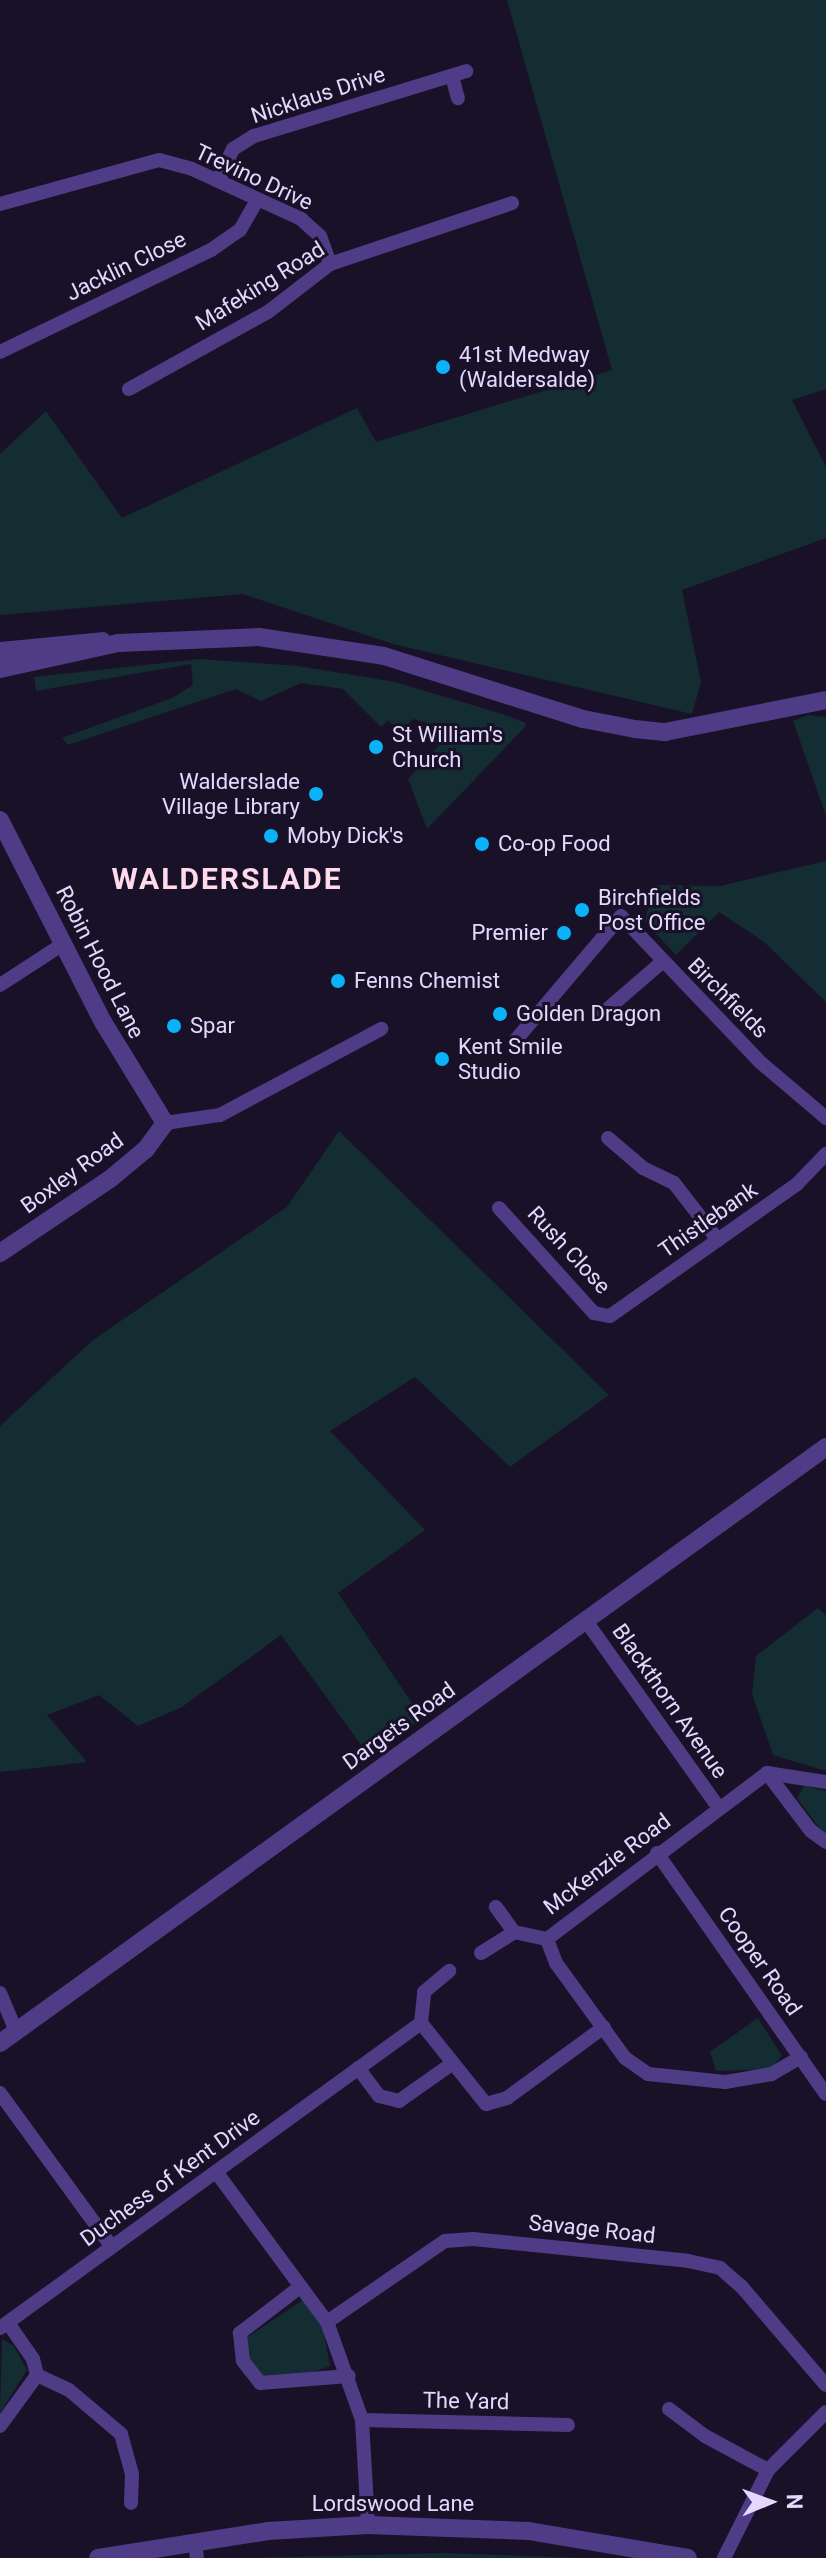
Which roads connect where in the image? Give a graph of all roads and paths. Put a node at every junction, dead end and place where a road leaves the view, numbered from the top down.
1 (458, 98) dead end
2 (218, 181) junction
3 (256, 202) junction
4 (512, 203) dead end
5 (0, 204) edge
6 (330, 264) junction
7 (0, 352) edge
8 (129, 389) dead end
9 (118, 643) junction
10 (0, 651) edge
11 (0, 669) edge
12 (826, 700) edge
13 (0, 820) edge
14 (63, 944) junction
15 (662, 962) junction
16 (0, 985) edge
17 (603, 1013) dead end
18 (381, 1029) dead end
19 (514, 1042) dead end
20 (826, 1118) edge
21 (165, 1123) junction
22 (608, 1138) dead end
23 (826, 1154) edge
24 (499, 1208) dead end
25 (718, 1240) junction
26 (0, 1253) edge
27 (610, 1316) joint
28 (826, 1447) edge
29 (586, 1621) junction
30 (767, 1773) junction
31 (826, 1782) edge
32 (718, 1807) junction
33 (826, 1842) edge
34 (657, 1853) junction
35 (496, 1907) dead end
36 (514, 1932) junction
37 (547, 1939) junction
38 (481, 1953) dead end
39 (449, 1971) dead end
40 (0, 1993) edge
41 (421, 2023) junction
42 (604, 2027) junction
43 (16, 2031) junction
44 (0, 2043) edge
45 (801, 2057) junction
46 (453, 2063) junction
47 (358, 2068) junction
48 (0, 2093) edge
49 (826, 2094) edge
50 (217, 2173) junction
51 (112, 2247) junction
52 (300, 2287) junction
53 (327, 2322) junction
54 (4, 2326) edge
55 (37, 2375) junction
56 (349, 2376) junction
57 (826, 2385) edge
58 (669, 2409) dead end
59 (826, 2412) edge
60 (362, 2420) junction
61 (568, 2425) dead end
62 (0, 2426) edge
63 (768, 2470) junction
64 (131, 2503) dead end
65 (368, 2525) junction
66 (196, 2550) edge
67 (98, 2558) edge
68 (688, 2558) edge
69 (724, 2558) edge

1 - 2 street, Nicklaus Drive
2 - 3 street, Trevino Drive
2 - 5 street, Trevino Drive
3 - 6 street, Trevino Drive
3 - 7 street, Jacklin Close
4 - 6 street, Mafeking Road
6 - 8 street, Mafeking Road
9 - 10 street
9 - 11 street
9 - 12 street
13 - 14 street, Robin Hood Lane
14 - 16 street
14 - 21 street, Robin Hood Lane
15 - 17 street
15 - 19 street, Birchfields
15 - 20 street, Birchfields
18 - 21 street
21 - 26 street, Boxley Road
22 - 25 street
23 - 25 street, Thistlebank
24 - 27 street, Rush Close
25 - 27 street, Thistlebank
28 - 29 street, Dargets Road
29 - 32 street, Blackthorn Avenue
29 - 43 street, Dargets Road
30 - 31 street
30 - 32 street, McKenzie Road
30 - 33 street
32 - 34 street, McKenzie Road
34 - 37 street, McKenzie Road
34 - 45 street, Cooper Road
35 - 36 street
36 - 37 street
36 - 38 street
37 - 42 street, McKenzie Road
39 - 41 street
40 - 43 street
41 - 46 street
41 - 47 street, Duchess of Kent Drive
42 - 45 street, McKenzie Road
42 - 46 street
43 - 44 street, Dargets Road
45 - 49 street, Cooper Road
46 - 47 street
47 - 50 street, Duchess of Kent Drive
48 - 51 street
50 - 51 street, Duchess of Kent Drive
50 - 52 street
51 - 54 street, Duchess of Kent Drive
52 - 53 street
52 - 56 street
53 - 56 street
53 - 57 street, Savage Road
54 - 55 street, Duchess of Kent Drive
55 - 62 street
55 - 64 street
56 - 60 street
58 - 63 street
59 - 63 street
60 - 61 street, The Yard
60 - 65 street
63 - 69 street
65 - 66 street, Lordswood Lane
65 - 68 street, Lordswood Lane
66 - 67 street, Lordswood Lane

